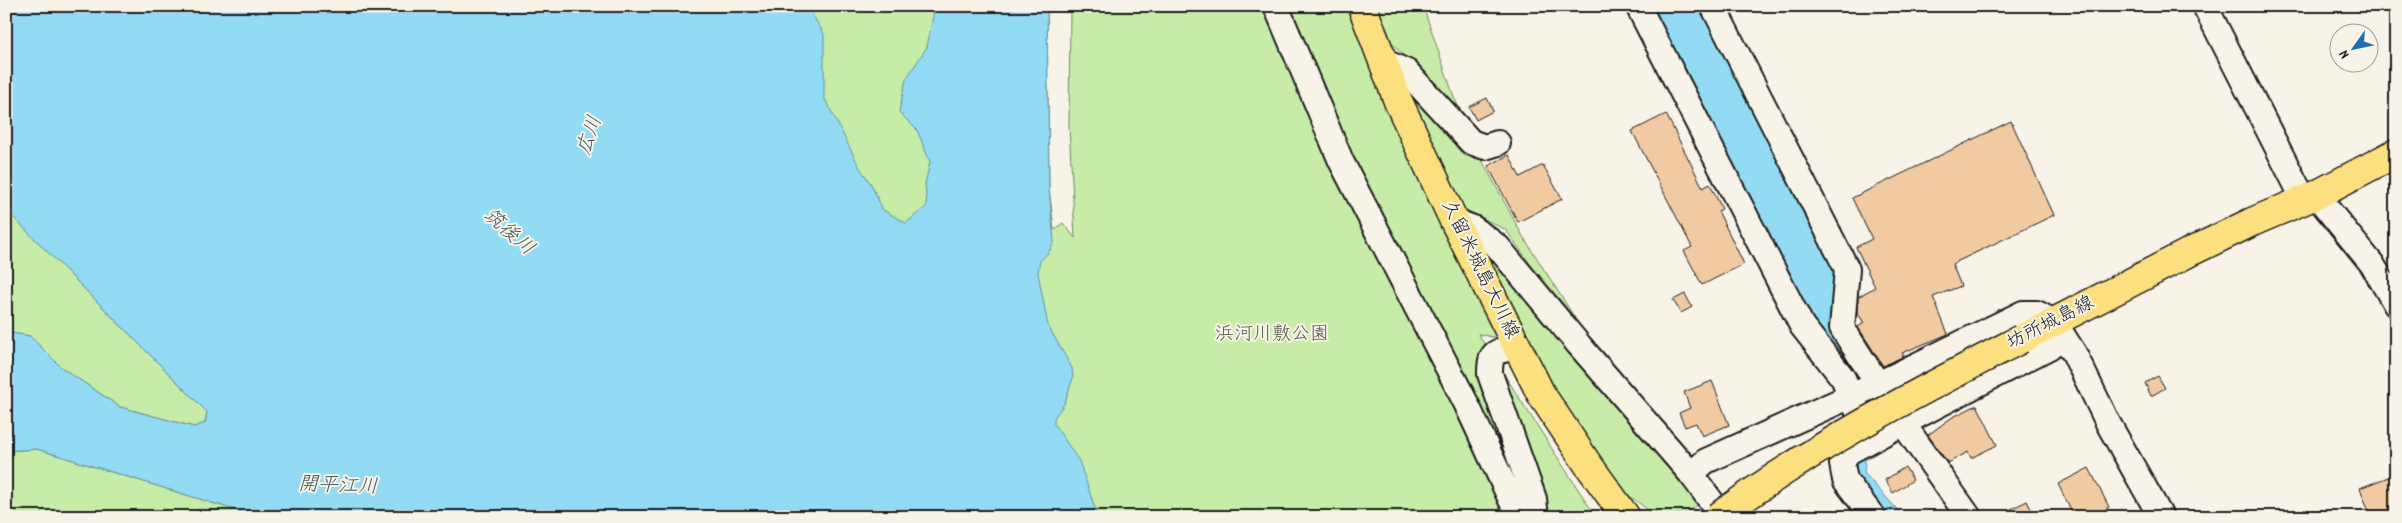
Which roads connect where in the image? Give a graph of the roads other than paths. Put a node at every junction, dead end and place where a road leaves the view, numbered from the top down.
1 (1276, 6) edge
2 (1362, 6) edge
3 (1638, 6) edge
4 (1713, 6) edge
5 (2205, 6) edge
6 (1383, 61) junction
7 (1498, 143) dead end
8 (2396, 153) edge
9 (2310, 198) junction
10 (1454, 221) junction
11 (2396, 305) edge
12 (2059, 329) junction
13 (1517, 347) junction
14 (1878, 384) junction
15 (1852, 395) junction
16 (1902, 422) junction
17 (1870, 439) junction
18 (1691, 474) junction
19 (1536, 515) edge
20 (1626, 517) edge
21 (1718, 517) edge
22 (1723, 517) edge
23 (1873, 517) edge
24 (1969, 517) edge
25 (2160, 517) edge

1 - 19 street
2 - 6 main road, 久留米城島大川線
3 - 15 street
4 - 14 street
5 - 9 street
6 - 7 street
6 - 10 main road, 久留米城島大川線
8 - 9 main road, 坊所城島線
9 - 11 street
9 - 12 main road, 坊所城島線
10 - 13 main road, 久留米城島大川線
10 - 18 street
12 - 14 street
12 - 16 street
12 - 21 main road, 坊所城島線, bridge
12 - 25 street
13 - 19 street
13 - 20 main road, 久留米城島大川線
14 - 15 street
15 - 17 street
15 - 18 street
16 - 17 street
16 - 24 street
17 - 23 street
18 - 22 street

